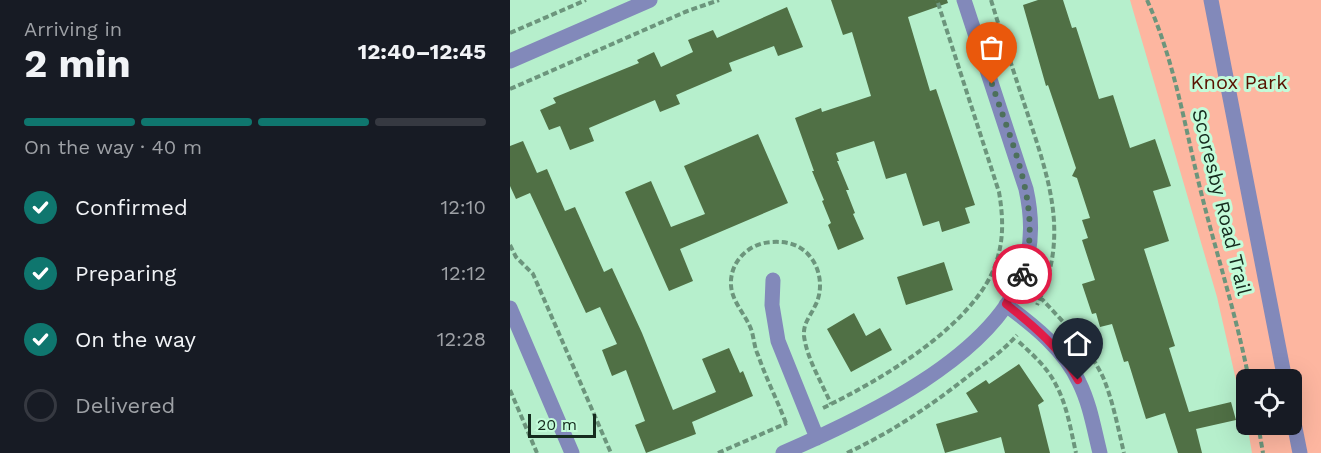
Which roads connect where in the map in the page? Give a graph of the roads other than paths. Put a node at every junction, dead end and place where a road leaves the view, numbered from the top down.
1 (650, 0) edge
2 (964, 0) edge
3 (1211, 0) edge
4 (510, 61) edge
5 (773, 280) dead end
6 (1006, 304) junction
7 (510, 308) edge
8 (1283, 369) edge
9 (1296, 435) edge
10 (818, 438) junction
11 (572, 453) edge
12 (783, 453) edge
13 (1100, 453) edge
14 (1300, 453) edge

1 - 4 street
2 - 6 street
3 - 8 street
5 - 10 street
6 - 10 street
6 - 13 street
7 - 11 street
9 - 14 street
10 - 12 street

